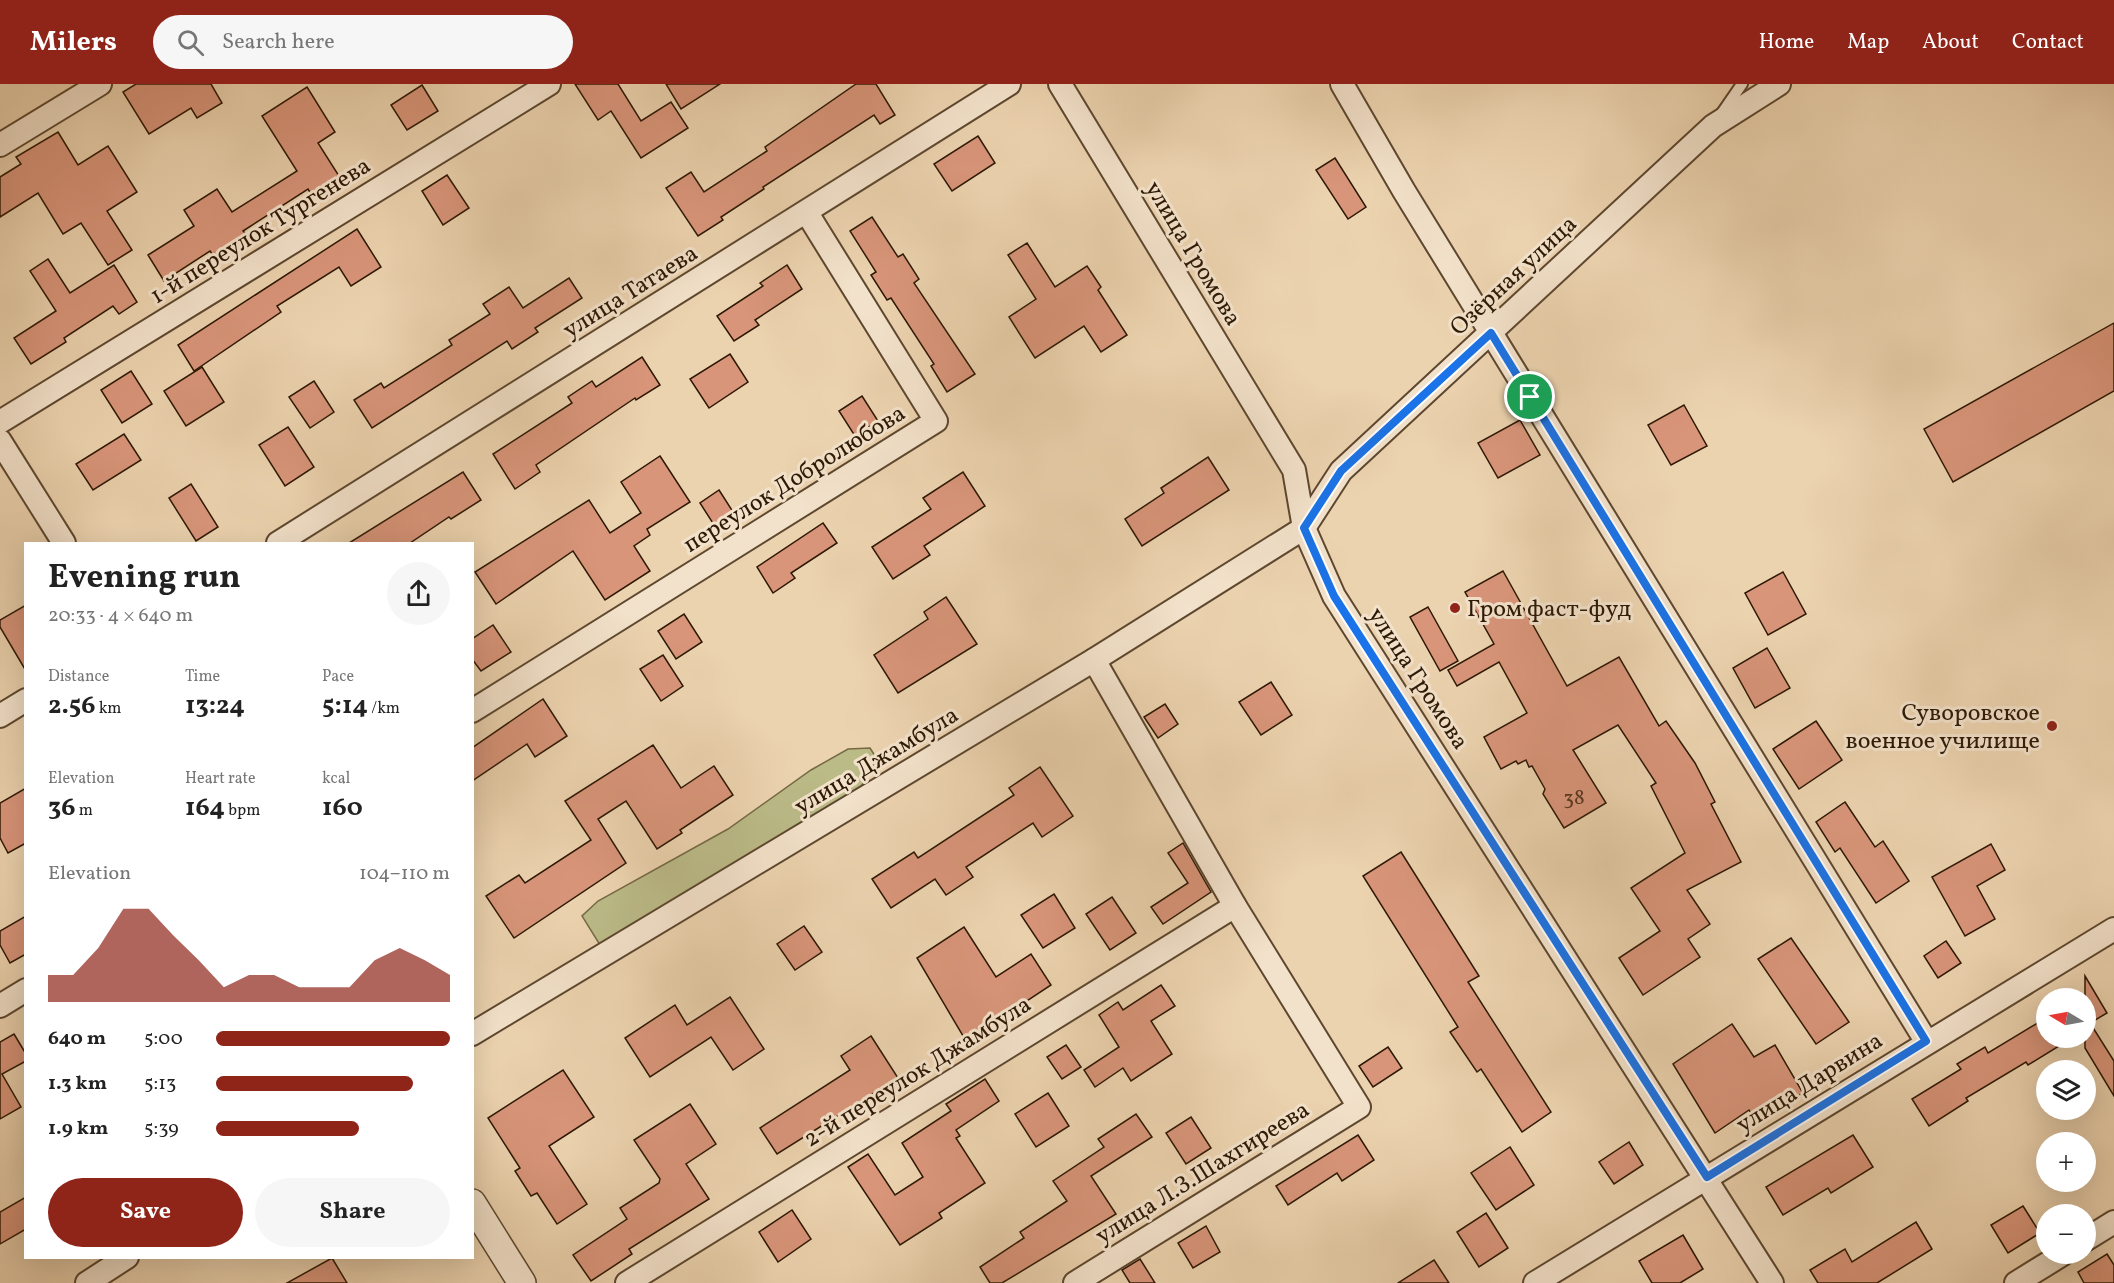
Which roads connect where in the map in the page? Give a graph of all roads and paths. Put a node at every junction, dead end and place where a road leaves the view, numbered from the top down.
1 (100, 84) edge
2 (549, 84) edge
3 (1009, 84) edge
4 (1060, 84) edge
5 (1342, 84) edge
6 (1742, 84) edge
7 (1779, 84) edge
8 (1713, 126) junction
9 (0, 145) edge
10 (807, 213) junction
11 (1491, 333) junction
12 (0, 422) edge
13 (0, 441) edge
14 (1304, 528) junction
15 (63, 542) edge
16 (280, 542) edge
17 (1094, 660) junction
18 (24, 701) edge
19 (474, 710) edge
20 (0, 716) edge
21 (1235, 906) junction
22 (2114, 929) edge
23 (24, 991) edge
24 (0, 1006) edge
25 (474, 1033) edge
26 (1926, 1041) junction
27 (1707, 1177) junction
28 (474, 1206) edge
29 (2114, 1222) edge
30 (2096, 1233) edge
31 (124, 1259) edge
32 (2047, 1264) edge
33 (87, 1283) edge
34 (522, 1283) edge
35 (627, 1283) edge
36 (1075, 1283) edge
37 (1534, 1283) edge
38 (1772, 1283) edge
39 (2016, 1283) edge

1 - 9 street
2 - 12 street, 1-й переулок Тургенева
3 - 10 street, улица Татаева
4 - 14 street, улица Громова
5 - 11 street
6 - 8 lane
7 - 8 street, Озёрная улица
8 - 11 street, Озёрная улица
10 - 16 street, улица Татаева
10 - 19 street, переулок Добролюбова
11 - 14 street, Озёрная улица
11 - 26 street
13 - 15 street
14 - 17 street, улица Джамбула
14 - 27 street, улица Громова
17 - 21 street
17 - 25 street, улица Джамбула
18 - 20 street
21 - 35 street, 2-й переулок Джамбула
21 - 36 street, улица Л.З.Шахгиреева
22 - 26 street, улица Дарвина
23 - 24 street
26 - 27 street, улица Дарвина
27 - 37 street, улица Дарвина
27 - 38 street, улица Громова
28 - 34 street
29 - 30 street
31 - 33 street
32 - 39 street

